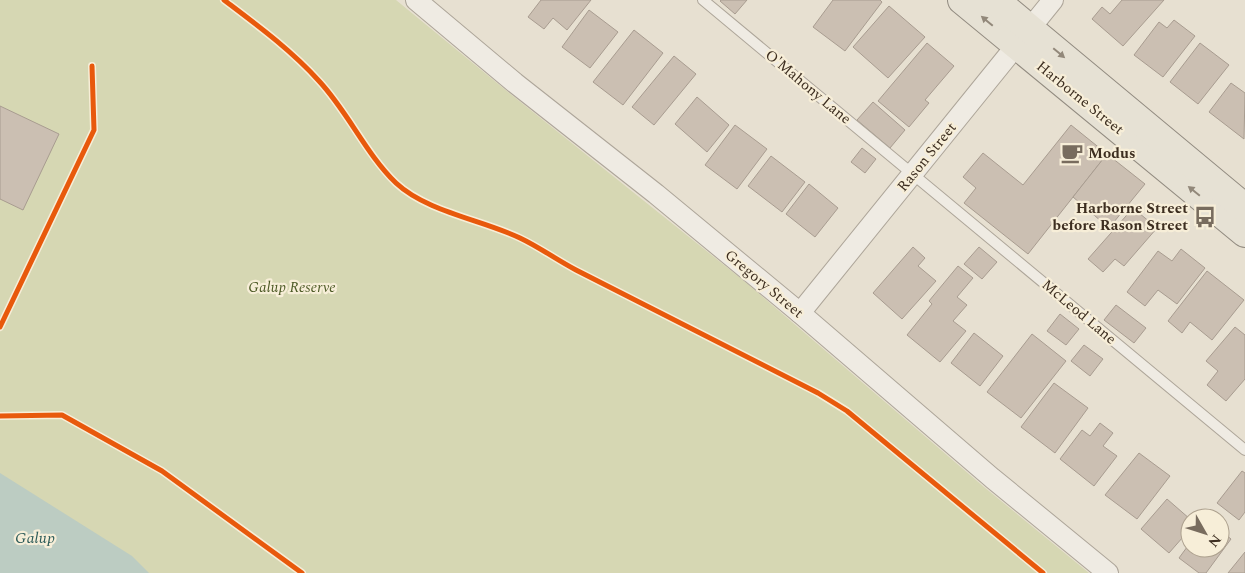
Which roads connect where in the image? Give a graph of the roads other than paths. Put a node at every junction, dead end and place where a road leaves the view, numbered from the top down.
1 (416, 0) edge
2 (703, 0) edge
3 (962, 0) edge
4 (994, 0) edge
5 (1053, 0) edge
6 (1023, 37) junction
7 (913, 174) junction
8 (1245, 208) edge
9 (1245, 233) edge
10 (800, 313) junction
11 (1245, 450) edge
12 (1108, 573) edge

1 - 10 street, Gregory Street
2 - 7 lane, O'Mahony Lane
6 -> 3 main road, Harborne Street
4 - 6 main road, Harborne Street
5 - 6 street, Rason Street
6 - 7 street, Rason Street
6 -> 8 main road, Harborne Street
9 -> 6 main road, Harborne Street
7 - 10 street, Rason Street
7 - 11 lane, McLeod Lane
10 - 12 street, Gregory Street

